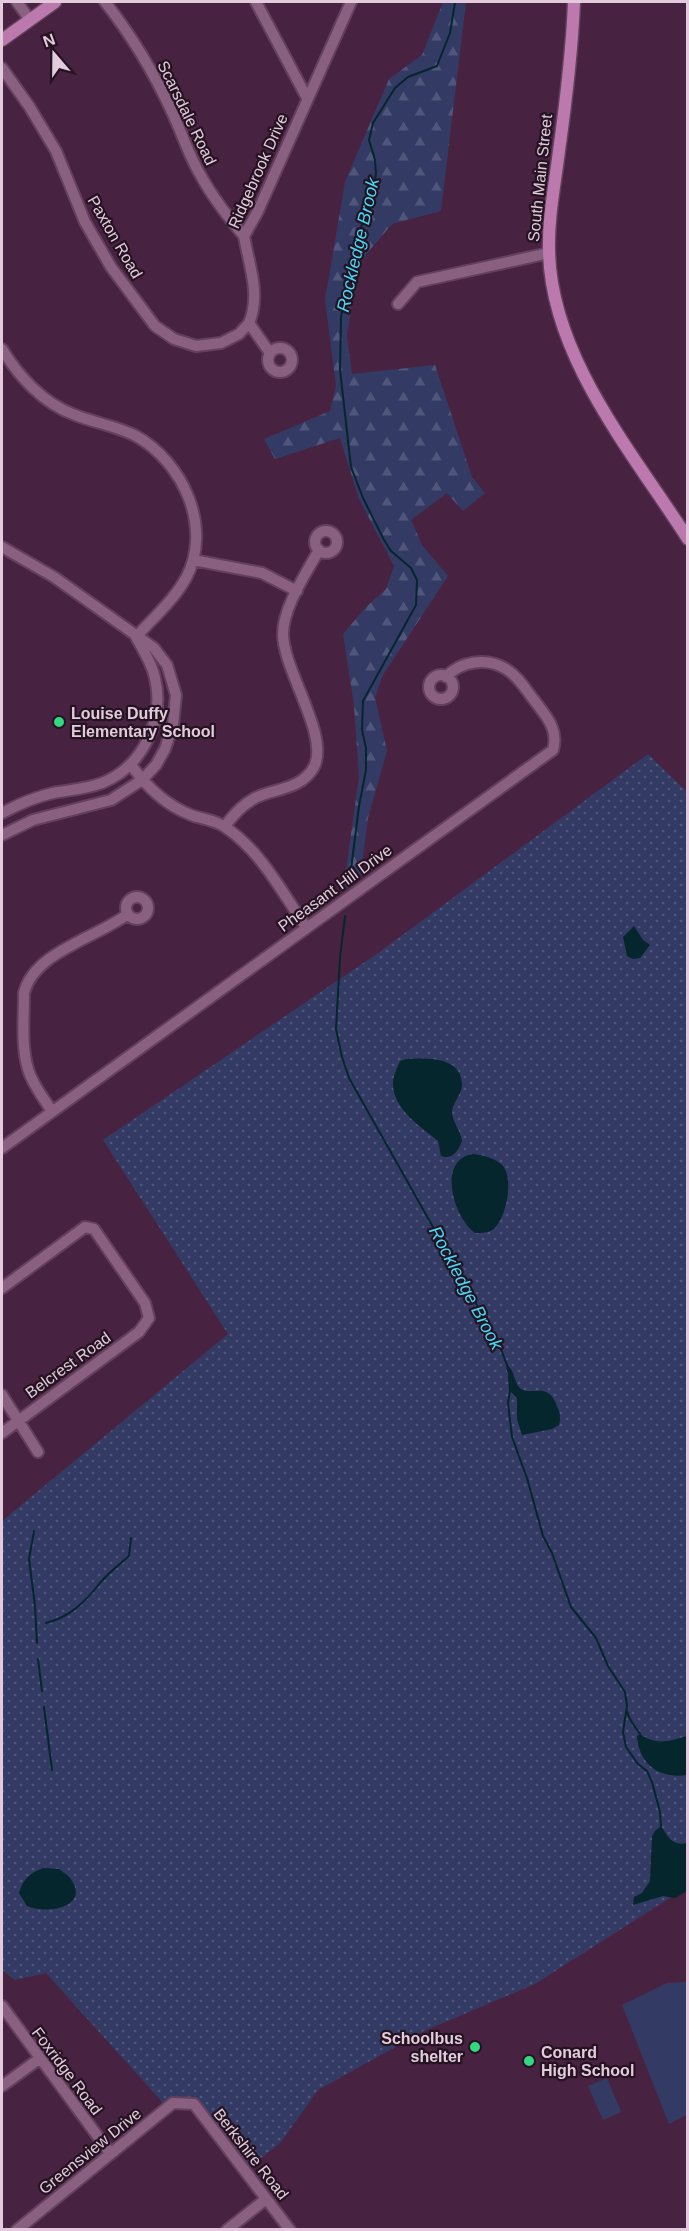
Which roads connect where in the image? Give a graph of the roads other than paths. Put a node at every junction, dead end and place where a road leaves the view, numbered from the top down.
1 (17, 2) edge
2 (56, 2) edge
3 (105, 2) edge
4 (256, 2) edge
5 (351, 2) edge
6 (574, 2) edge
7 (30, 20) junction
8 (2, 40) edge
9 (2, 68) edge
10 (307, 98) junction
11 (244, 236) junction
12 (549, 253) junction
13 (398, 304) dead end
14 (249, 323) junction
15 (2, 349) edge
16 (270, 354) dead end
17 (687, 539) edge
18 (2, 547) edge
19 (319, 550) dead end
20 (193, 560) junction
21 (297, 591) junction
22 (136, 637) junction
23 (446, 677) dead end
24 (131, 765) junction
25 (142, 780) junction
26 (2, 813) edge
27 (225, 826) junction
28 (2, 835) edge
29 (128, 914) dead end
30 (306, 927) junction
31 (51, 1110) junction
32 (2, 1148) edge
33 (2, 1288) edge
34 (2, 1395) edge
35 (19, 1420) junction
36 (2, 1433) edge
37 (38, 1452) dead end
38 (2, 2006) edge
39 (39, 2059) junction
40 (2, 2086) edge
41 (185, 2103) joint
42 (110, 2153) junction
43 (266, 2199) junction
44 (17, 2229) edge
45 (227, 2229) edge
46 (290, 2229) edge

1 - 7 street
2 - 7 main road
3 - 11 street, Scarsdale Road
4 - 10 street
5 - 10 street, Ridgebrook Drive
6 - 12 main road, South Main Street
7 - 8 main road
9 - 14 street, Paxton Road
10 - 11 street, Ridgebrook Drive
11 - 14 street, Ridgebrook Drive
12 - 13 street
12 - 17 main road, South Main Street
14 - 16 street
15 - 20 street
18 - 22 street
19 - 21 street
20 - 21 street
20 - 22 street
21 - 27 street
22 - 24 street
22 - 25 street
23 - 30 street, Pheasant Hill Drive
24 - 25 street
24 - 26 street
25 - 27 street
25 - 28 street
27 - 30 street
29 - 31 street
30 - 31 street, Pheasant Hill Drive
31 - 32 street, Pheasant Hill Drive
33 - 35 street, Belcrest Road
34 - 35 street
35 - 36 street, Belcrest Road
35 - 37 street
38 - 39 street, Foxridge Road
39 - 40 street
39 - 42 street, Foxridge Road
41 - 42 street, Greensview Drive
41 - 43 street, Berkshire Road
42 - 44 street, Greensview Drive
43 - 45 street
43 - 46 street, Berkshire Road

